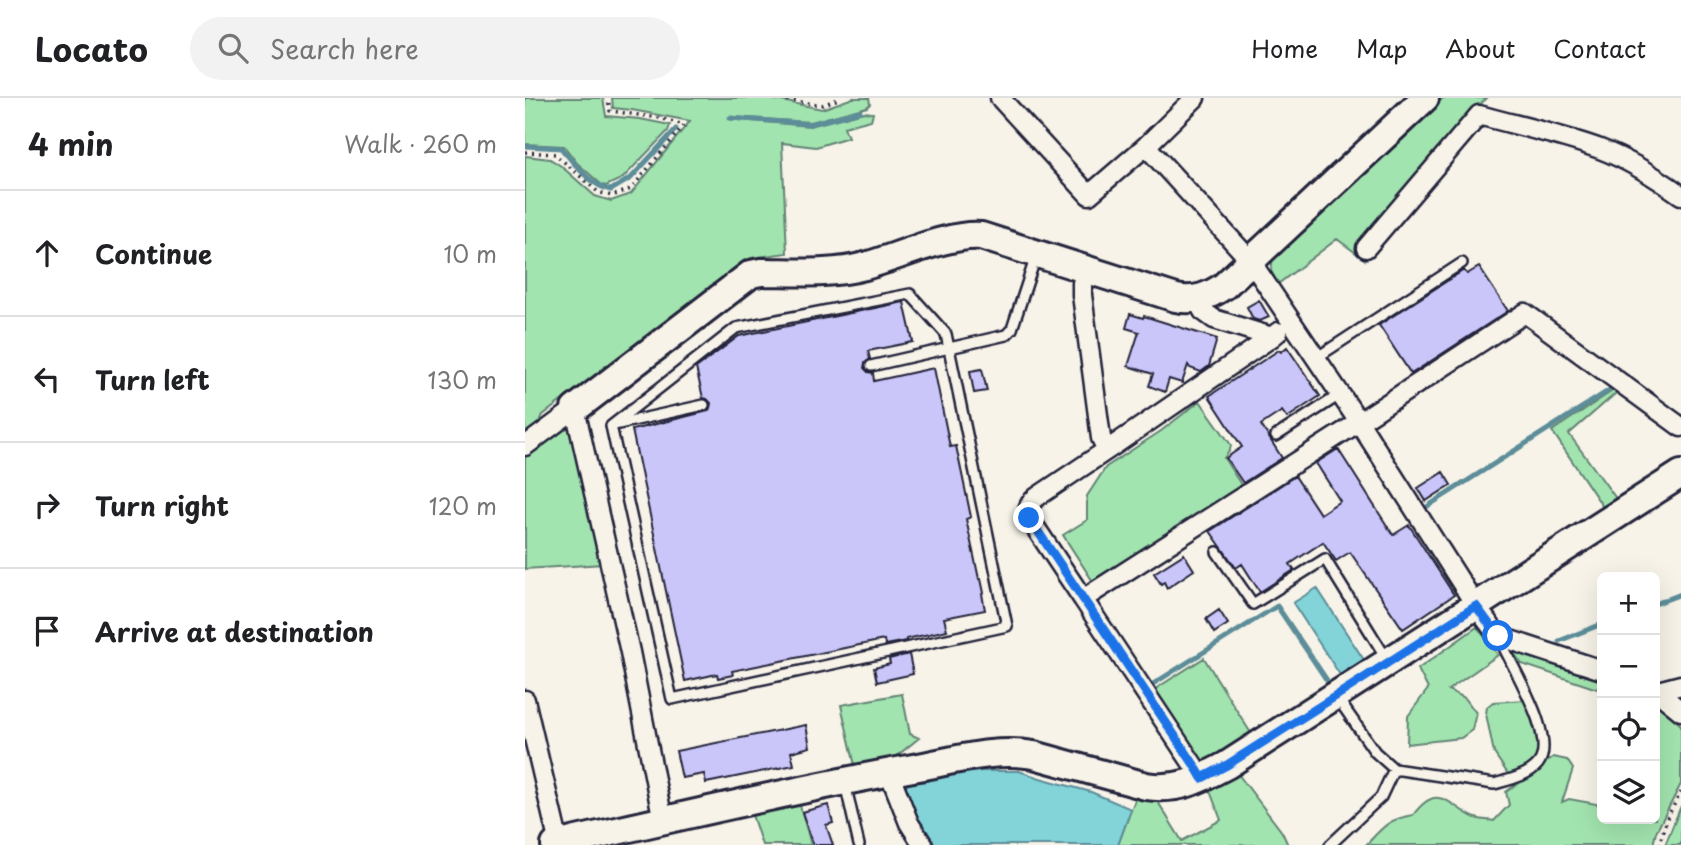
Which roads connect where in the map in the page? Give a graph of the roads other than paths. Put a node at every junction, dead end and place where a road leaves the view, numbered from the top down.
1 (1000, 98) edge
2 (1195, 98) edge
3 (1425, 98) edge
4 (1146, 146) junction
5 (1681, 195) edge
6 (1366, 248) dead end
7 (1037, 254) junction
8 (1251, 260) junction
9 (1462, 263) dead end
10 (1087, 270) junction
11 (1196, 300) junction
12 (1293, 323) junction
13 (1272, 337) junction
14 (949, 348) junction
15 (1316, 358) junction
16 (871, 366) dead end
17 (1341, 394) junction
18 (704, 405) dead end
19 (575, 409) junction
20 (1359, 422) junction
21 (611, 426) junction
22 (1681, 426) edge
23 (1276, 436) dead end
24 (525, 446) edge
25 (1107, 450) junction
26 (1681, 474) edge
27 (1217, 552) dead end
28 (1083, 599) junction
29 (1476, 606) junction
30 (1498, 636) junction
31 (1389, 662) junction
32 (1597, 668) edge
33 (1681, 685) edge
34 (1660, 689) edge
35 (1660, 693) edge
36 (1336, 696) junction
37 (525, 700) edge
38 (1681, 710) edge
39 (1394, 769) junction
40 (889, 772) junction
41 (1202, 778) junction
42 (844, 782) junction
43 (663, 821) junction
44 (557, 845) edge
45 (859, 845) edge
46 (923, 845) edge
47 (1330, 845) edge

1 - 4 street
2 - 4 street
3 - 8 street
4 - 8 street
5 - 6 street
7 - 10 street
7 - 14 lane
7 - 19 street
8 - 11 street
8 - 12 street
9 - 15 lane
10 - 11 street
10 - 25 street
11 - 13 street
12 - 13 street
12 - 15 street
13 - 25 street
14 - 16 lane
14 - 21 lane
14 - 21 lane
15 - 17 street
17 - 20 street
17 - 23 lane
18 - 21 lane
19 - 24 street
19 - 43 street
20 - 22 street
20 - 28 street
20 - 29 street
25 - 28 street
26 - 29 street
27 - 31 lane
28 - 41 street
29 - 30 street
29 - 31 street
30 - 32 street
30 - 39 lane
31 - 36 street
33 - 34 street
35 - 38 street
36 - 39 lane
36 - 41 street
37 - 44 street
39 - 47 lane
40 - 41 street
40 - 42 street
40 - 46 street
42 - 43 street
42 - 45 lane
43 - 44 street

